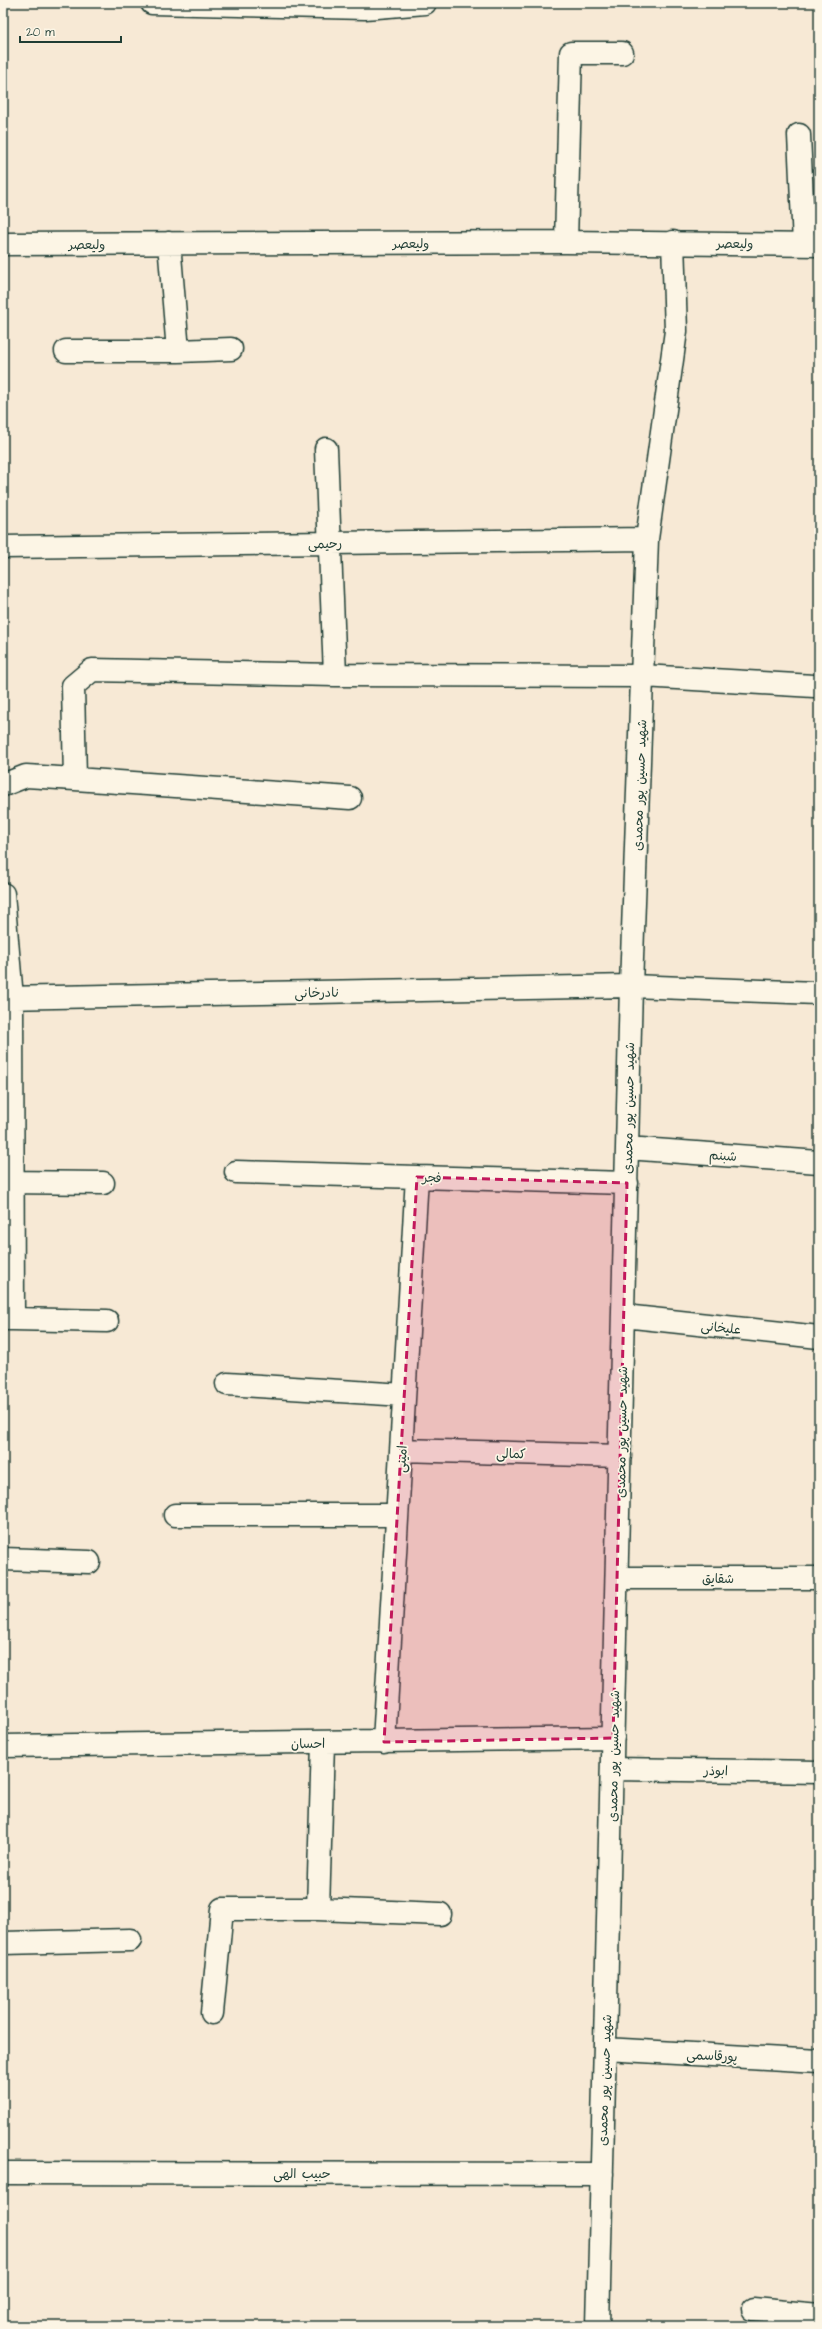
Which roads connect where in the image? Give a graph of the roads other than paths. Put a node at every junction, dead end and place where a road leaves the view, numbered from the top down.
1 (152, 3) edge
2 (425, 3) edge
3 (622, 53) dead end
4 (799, 135) dead end
5 (566, 242) junction
6 (673, 242) junction
7 (169, 243) junction
8 (3, 244) edge
9 (811, 244) edge
10 (231, 349) dead end
11 (66, 351) dead end
12 (178, 351) junction
13 (326, 449) dead end
14 (647, 539) junction
15 (331, 543) junction
16 (3, 547) edge
17 (335, 675) junction
18 (643, 676) junction
19 (814, 686) dead end
20 (75, 779) junction
21 (3, 785) edge
22 (350, 798) dead end
23 (3, 894) edge
24 (631, 986) junction
25 (817, 993) dead end
26 (7, 998) edge
27 (627, 1148) junction
28 (819, 1162) edge
29 (236, 1172) dead end
30 (417, 1177) junction
31 (8, 1182) edge
32 (626, 1183) junction
33 (103, 1184) dead end
34 (624, 1316) junction
35 (8, 1319) edge
36 (108, 1321) dead end
37 (819, 1337) edge
38 (227, 1384) dead end
39 (404, 1395) junction
40 (401, 1450) junction
41 (620, 1456) junction
42 (175, 1515) dead end
43 (397, 1515) junction
44 (3, 1559) edge
45 (89, 1562) dead end
46 (617, 1578) junction
47 (819, 1578) edge
48 (613, 1738) junction
49 (384, 1742) junction
50 (322, 1743) junction
51 (3, 1746) edge
52 (613, 1769) junction
53 (819, 1772) edge
54 (318, 1909) junction
55 (440, 1914) dead end
56 (130, 1940) dead end
57 (3, 1943) edge
58 (212, 2013) dead end
59 (605, 2049) junction
60 (819, 2062) edge
61 (3, 2173) edge
62 (602, 2174) junction
63 (753, 2309) dead end
64 (819, 2315) edge
65 (598, 2326) edge

1 - 2 street
3 - 5 street
4 - 9 street
5 - 6 street, ولیعصر
5 - 7 street, ولیعصر
6 - 9 street, ولیعصر
6 - 14 street, شهید حسین پور محمدی
7 - 8 street, ولیعصر
7 - 12 street
10 - 12 street
11 - 12 street
13 - 15 street
14 - 15 street, رحیمی
14 - 18 street, شهید حسین پور محمدی
15 - 16 street, رحیمی
15 - 17 street
17 - 18 street
17 - 20 street
18 - 19 street
18 - 24 street, شهید حسین پور محمدی
20 - 21 street
20 - 22 street
23 - 26 street
24 - 25 street, نادرخانی
24 - 26 street, نادرخانی
24 - 27 street, شهید حسین پور محمدی
26 - 31 street
27 - 28 street, شبنم
27 - 32 street, شهید حسین پور محمدی
29 - 30 street, فجر
30 - 32 street, فجر
30 - 39 street, امینی
31 - 33 street
31 - 35 street
32 - 34 street, شهید حسین پور محمدی
34 - 37 street, علیخانی
34 - 41 street, شهید حسین پور محمدی
35 - 36 street
38 - 39 street
39 - 40 street, امینی
40 - 41 street, کمالی
40 - 43 street, امینی
41 - 46 street, شهید حسین پور محمدی
42 - 43 street
43 - 49 street, امینی
44 - 45 street
46 - 47 street, شقایق
46 - 48 street, شهید حسین پور محمدی
48 - 49 street, احسان
48 - 52 street, شهید حسین پور محمدی
49 - 50 street, احسان
50 - 51 street, احسان
50 - 54 street
52 - 53 street, ابوذر
52 - 59 street, شهید حسین پور محمدی
54 - 55 street
54 - 58 street
56 - 57 street
59 - 60 street, پورقاسمی
59 - 62 street, شهید حسین پور محمدی
61 - 62 street, حبیب الهی
62 - 65 street, شهید حسین پور محمدی
63 - 64 street

